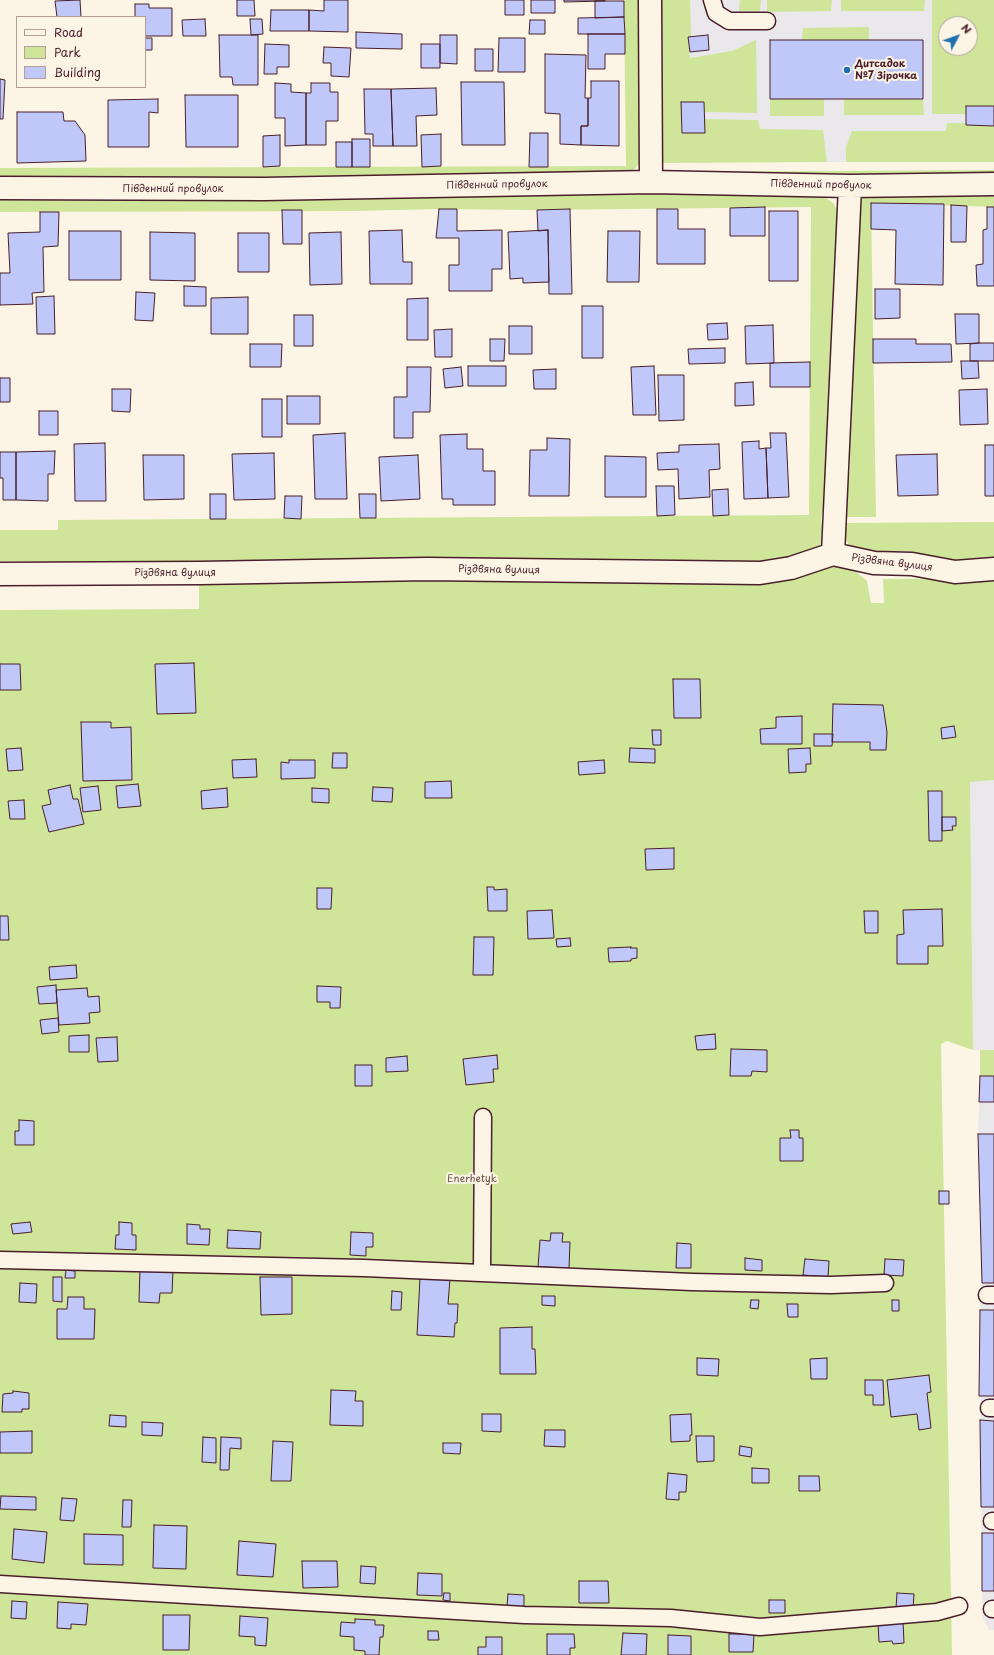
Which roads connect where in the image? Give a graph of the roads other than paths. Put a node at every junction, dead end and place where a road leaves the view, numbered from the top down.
1 (650, 0) edge
2 (712, 0) edge
3 (767, 21) dead end
4 (651, 182) junction
5 (994, 184) edge
6 (850, 186) junction
7 (0, 188) edge
8 (833, 554) junction
9 (994, 569) edge
10 (0, 574) edge
11 (483, 1116) dead end
12 (0, 1260) edge
13 (482, 1273) junction
14 (885, 1283) dead end
15 (0, 1584) edge
16 (959, 1606) dead end

1 - 4 street
2 - 3 lane
4 - 6 street, Південний провулок
4 - 7 street, Південний провулок
5 - 6 street, Південний провулок
6 - 8 street
8 - 9 street, Різдвяна вулиця
8 - 10 street, Різдвяна вулиця
11 - 13 lane
12 - 13 lane
13 - 14 lane
15 - 16 lane

